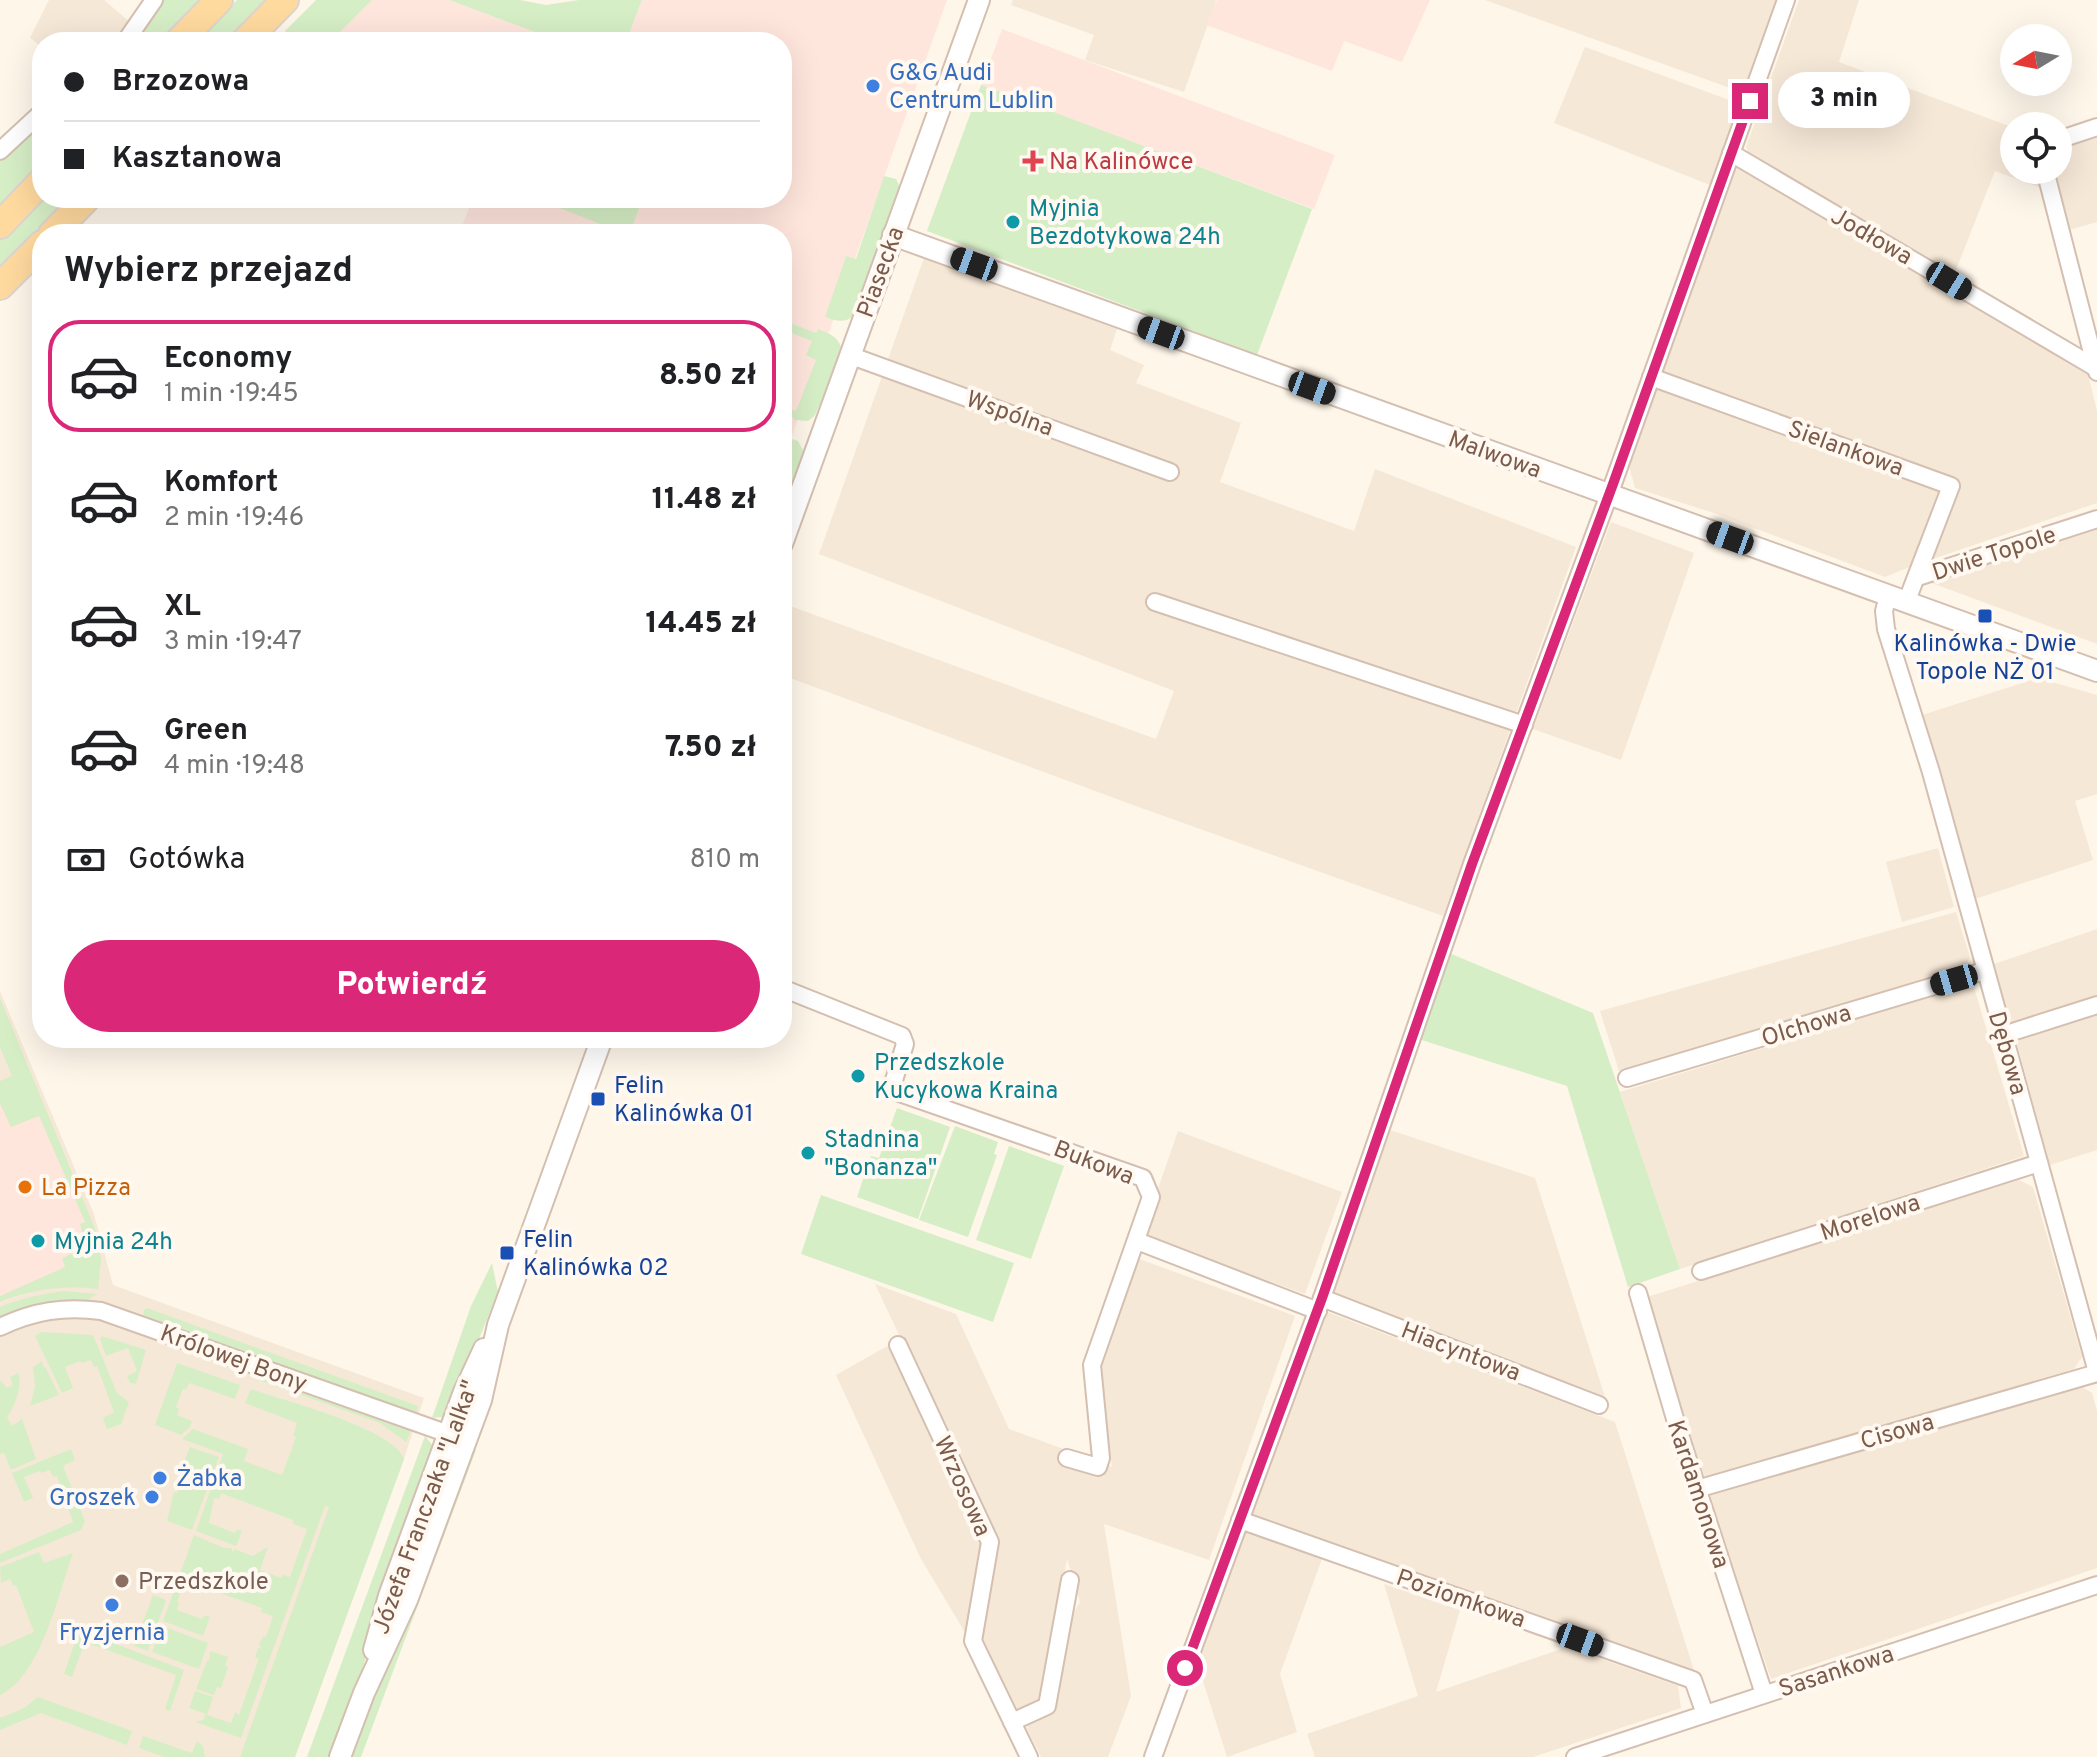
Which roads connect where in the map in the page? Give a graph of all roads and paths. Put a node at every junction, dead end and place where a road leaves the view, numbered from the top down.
1 (154, 0) edge
2 (219, 0) edge
3 (979, 0) edge
4 (1786, 0) edge
5 (277, 8) edge
6 (132, 32) edge
7 (188, 32) edge
8 (254, 32) edge
9 (32, 121) edge
10 (2097, 127) edge
11 (2072, 135) edge
12 (0, 151) edge
13 (1731, 153) junction
14 (2049, 184) edge
15 (32, 191) edge
16 (77, 208) edge
17 (62, 224) edge
18 (0, 225) edge
19 (893, 235) junction
20 (32, 254) edge
21 (0, 286) edge
22 (849, 355) junction
23 (2096, 370) edge
24 (1651, 377) junction
25 (1170, 472) dead end
26 (1609, 494) junction
27 (792, 516) edge
28 (2097, 519) edge
29 (1918, 577) junction
30 (1897, 599) junction
31 (1155, 602) dead end
32 (2097, 671) edge
33 (1524, 725) junction
34 (1984, 971) junction
35 (792, 992) edge
36 (2097, 1005) edge
37 (2003, 1035) junction
38 (598, 1048) edge
39 (1627, 1078) dead end
40 (2039, 1163) junction
41 (1137, 1241) junction
42 (1701, 1271) dead end
43 (1638, 1293) dead end
44 (1320, 1304) junction
45 (0, 1327) edge
46 (898, 1345) dead end
47 (2097, 1373) edge
48 (1599, 1405) dead end
49 (457, 1437) junction
50 (1067, 1458) dead end
51 (1697, 1489) junction
52 (1240, 1520) junction
53 (1070, 1580) dead end
54 (2097, 1585) edge
55 (1764, 1694) junction
56 (1705, 1714) junction
57 (1012, 1722) junction
58 (340, 1757) edge
59 (1029, 1757) edge
60 (1153, 1757) edge
61 (1575, 1757) edge

1 - 6 street
2 - 7 main road
3 - 19 street, Piasecka
4 - 13 street
5 - 8 main road
9 - 12 street
10 - 11 street
13 - 23 street, Jodłowa
13 - 24 street
14 - 23 street
15 - 18 main road
16 - 17 main road
19 - 22 street, Piasecka
19 - 26 street, Malwowa
20 - 21 main road
22 - 25 street, Wspólna
22 - 27 street, Piasecka
24 - 26 street
24 - 29 street, Sielankowa
26 - 30 street, Malwowa
26 - 33 street
28 - 29 street, Dwie Topole
29 - 30 street, Dwie Topole
30 - 32 street, Malwowa
30 - 34 street, Dębowa
31 - 33 street
33 - 44 street
34 - 37 street, Dębowa
34 - 39 street, Olchowa
35 - 41 street, Bukowa
36 - 37 street
37 - 40 street, Dębowa
38 - 49 street, Józefa Franczaka "Lalka"
40 - 42 street, Morelowa
40 - 47 street, Dębowa
41 - 44 street
41 - 50 street, Bukowa
43 - 51 street, Kardamonowa
44 - 48 street, Hiacyntowa
44 - 52 street
45 - 49 street, Królowej Bony
46 - 57 street, Wrzosowa
47 - 51 street, Cisowa
49 - 58 street, Józefa Franczaka "Lalka"
51 - 55 street, Kardamonowa
52 - 56 street, Poziomkowa
52 - 60 street
53 - 57 street
54 - 55 street, Sasankowa
55 - 56 street, Sasankowa
56 - 61 street, Sasankowa
57 - 59 street, Wrzosowa

